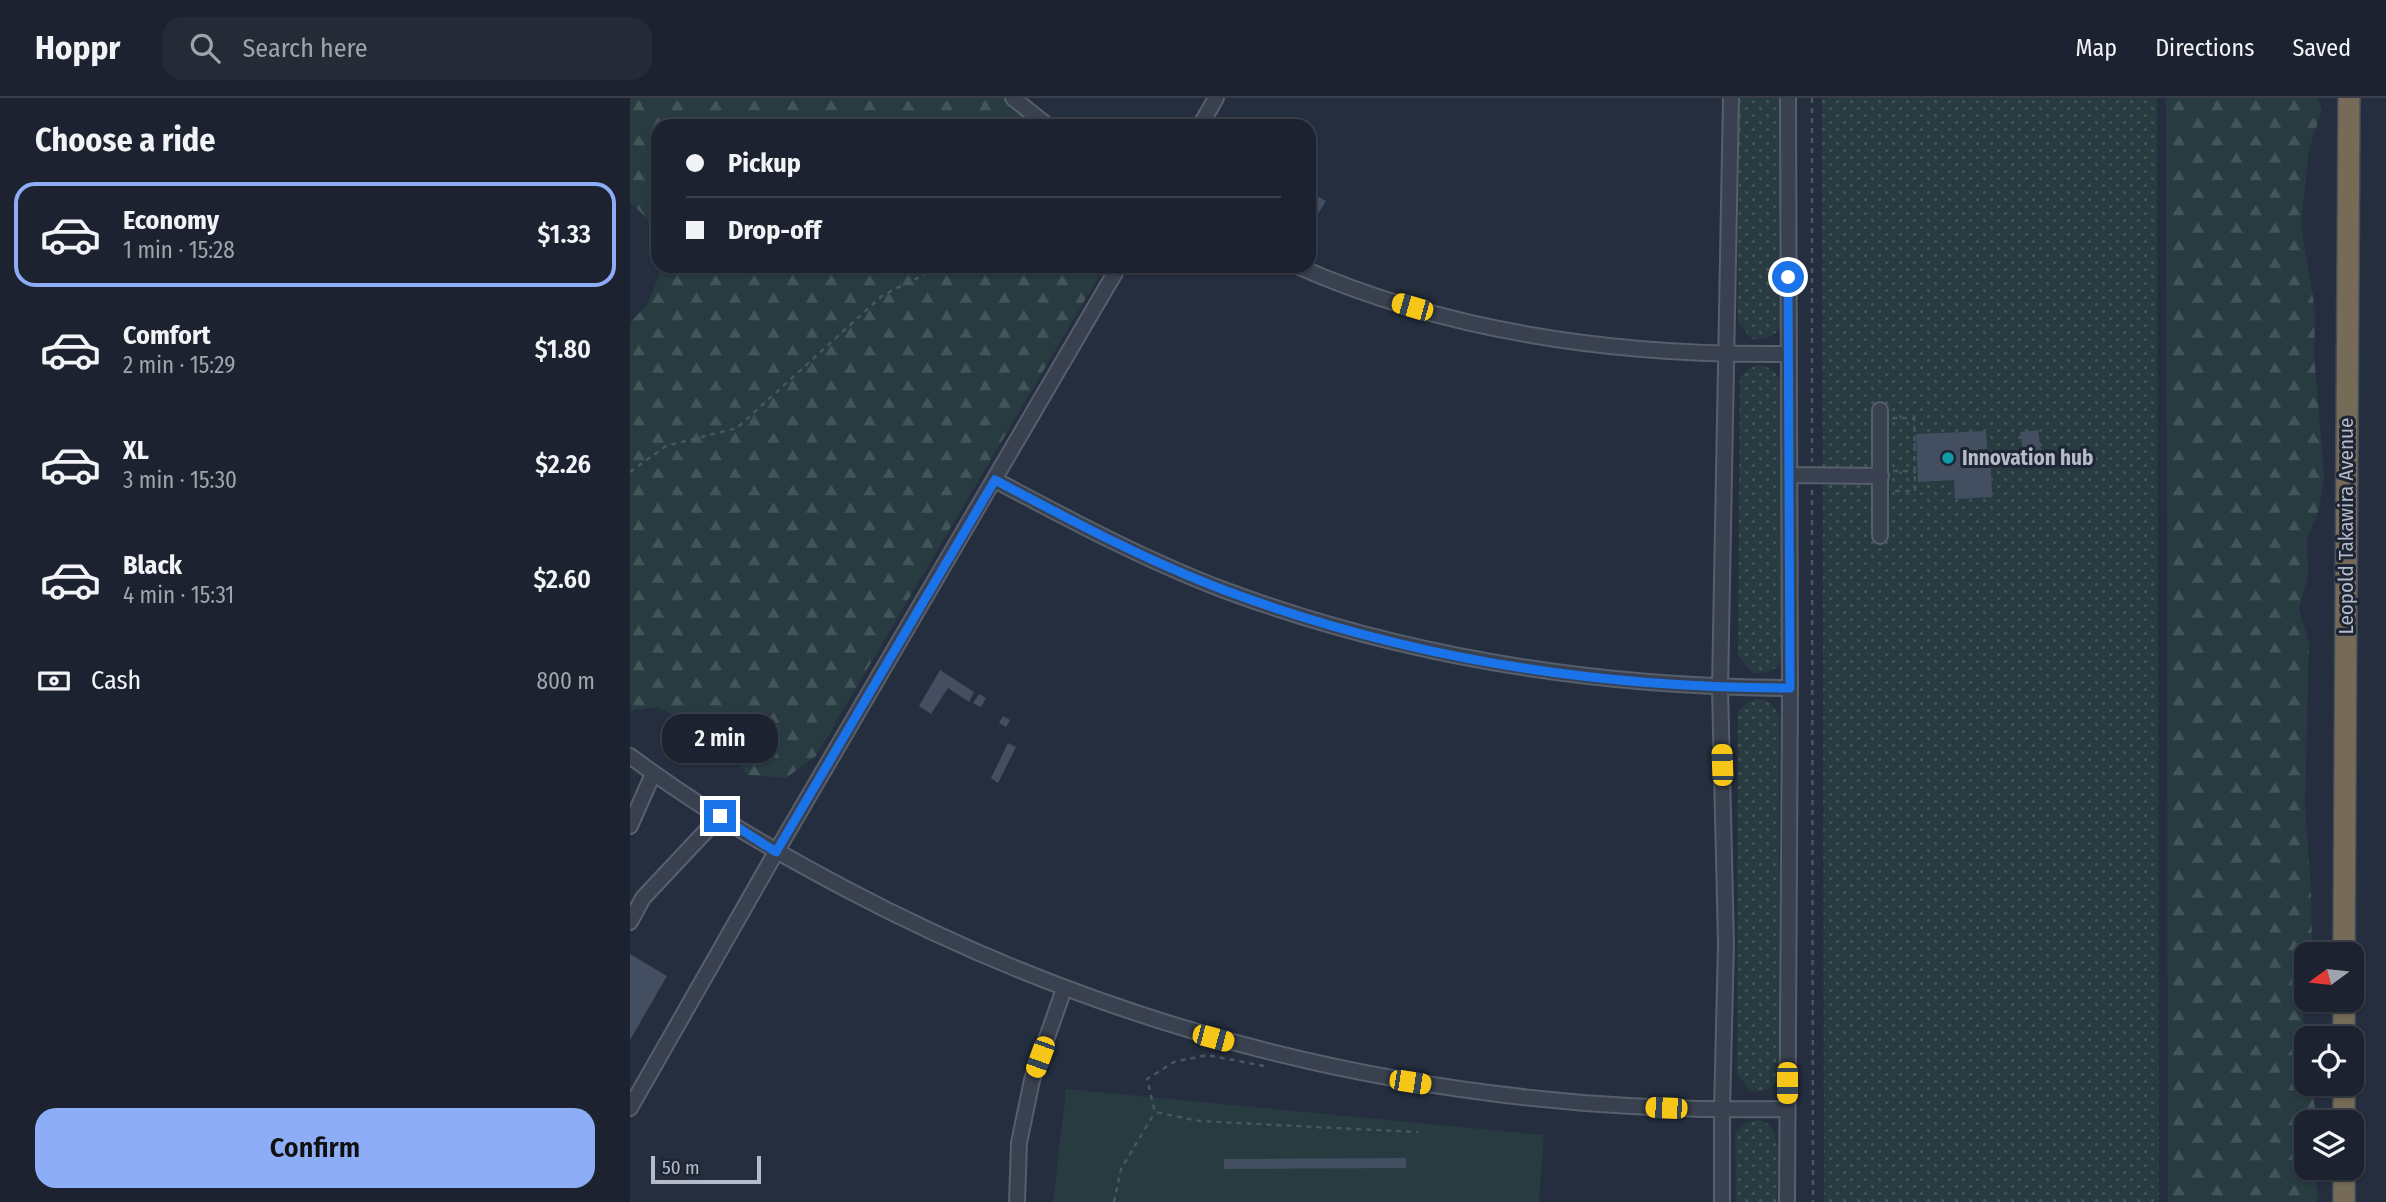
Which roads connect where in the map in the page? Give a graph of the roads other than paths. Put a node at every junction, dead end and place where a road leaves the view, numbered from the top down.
1 (1013, 98) edge
2 (1216, 98) edge
3 (1731, 98) edge
4 (1788, 98) edge
5 (2349, 98) edge
6 (1039, 119) edge
7 (1204, 119) edge
8 (1115, 273) edge
9 (1316, 273) edge
10 (1788, 354) junction
11 (1726, 355) junction
12 (1880, 414) road end
13 (1789, 475) junction
14 (1881, 476) junction
15 (995, 480) junction
16 (1881, 536) dead end
17 (1720, 688) junction
18 (1790, 688) junction
19 (630, 756) edge
20 (653, 774) junction
21 (720, 816) junction
22 (630, 826) edge
23 (776, 852) junction
24 (630, 922) edge
25 (2344, 942) edge
26 (1064, 989) junction
27 (630, 1108) edge
28 (1787, 1109) junction
29 (1722, 1110) junction
30 (2344, 1180) edge
31 (1017, 1202) edge
32 (1722, 1202) edge
33 (1787, 1202) edge
34 (2344, 1202) edge

1 - 6 street
2 - 7 street
3 - 11 street
4 - 10 street
5 - 25 highway, Leopold Takawira Avenue
8 - 15 street
9 - 11 street
10 - 11 street
10 - 13 street
11 - 17 street
12 - 14 street
13 - 14 street
13 - 18 street
14 - 16 street
15 - 17 street
15 - 23 street
17 - 18 street
17 - 29 street
18 - 28 street
19 - 20 street
20 - 21 street
20 - 22 street
21 - 23 street
21 - 24 street
23 - 26 street
23 - 27 street
26 - 29 street
26 - 31 street
28 - 29 street
28 - 33 street
29 - 32 street
30 - 34 highway

